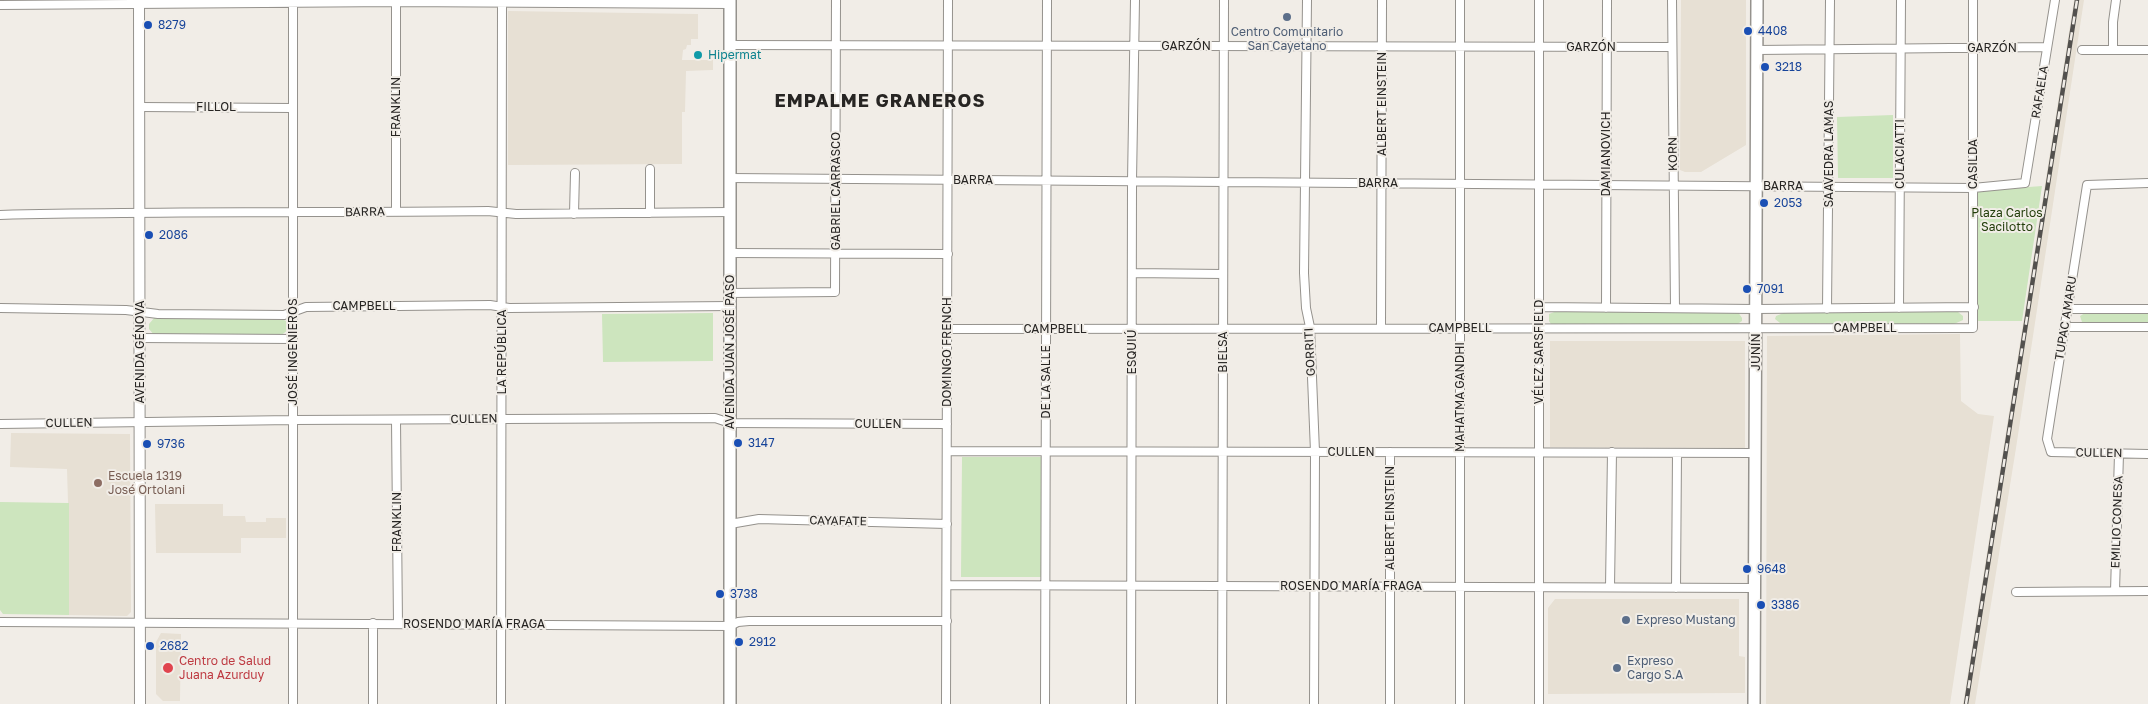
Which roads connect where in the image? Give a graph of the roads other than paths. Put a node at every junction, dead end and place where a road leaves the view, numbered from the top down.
1 (836, 0) edge
2 (948, 0) edge
3 (1047, 0) edge
4 (1135, 0) edge
5 (1224, 0) edge
6 (1307, 0) edge
7 (1382, 0) edge
8 (1460, 0) edge
9 (1539, 0) edge
10 (1607, 0) edge
11 (1672, 0) edge
12 (1757, 0) edge
13 (1830, 0) edge
14 (1901, 0) edge
15 (1973, 0) edge
16 (2055, 0) edge
17 (2116, 0) edge
18 (502, 1) edge
19 (140, 2) edge
20 (293, 2) edge
21 (396, 2) junction
22 (650, 2) edge
23 (730, 2) edge
24 (0, 5) edge
25 (730, 46) junction
26 (836, 46) junction
27 (948, 46) junction
28 (1047, 46) junction
29 (1134, 46) junction
30 (1224, 46) junction
31 (1307, 46) junction
32 (1382, 46) junction
33 (1460, 46) junction
34 (1539, 46) junction
35 (1607, 47) junction
36 (1672, 47) junction
37 (2048, 47) junction
38 (1973, 48) junction
39 (1830, 49) junction
40 (1901, 49) junction
41 (1757, 50) junction
42 (2082, 50) dead end
43 (2113, 50) junction
44 (2148, 50) edge
45 (140, 107) junction
46 (292, 108) junction
47 (650, 169) dead end
48 (575, 173) dead end
49 (730, 178) junction
50 (836, 178) junction
51 (948, 179) junction
52 (1047, 180) junction
53 (1132, 181) junction
54 (1224, 182) junction
55 (1307, 182) junction
56 (1382, 183) junction
57 (2148, 183) edge
58 (1460, 184) junction
59 (1539, 184) junction
60 (2025, 184) joint
61 (1606, 185) junction
62 (1674, 185) junction
63 (1756, 186) junction
64 (1828, 186) junction
65 (1900, 187) junction
66 (1973, 188) junction
67 (140, 212) junction
68 (396, 212) junction
69 (730, 212) junction
70 (293, 213) junction
71 (502, 213) junction
72 (650, 213) junction
73 (574, 214) junction
74 (0, 215) edge
75 (730, 253) junction
76 (836, 254) junction
77 (948, 254) junction
78 (1132, 273) junction
79 (1223, 274) junction
80 (730, 293) junction
81 (730, 306) junction
82 (502, 307) junction
83 (1539, 307) junction
84 (1974, 307) junction
85 (0, 308) edge
86 (1606, 308) junction
87 (1675, 308) junction
88 (1899, 308) junction
89 (1756, 309) junction
90 (1828, 309) junction
91 (2068, 309) junction
92 (2148, 309) edge
93 (140, 311) junction
94 (292, 313) junction
95 (1310, 327) junction
96 (1381, 327) junction
97 (2065, 327) junction
98 (2148, 327) edge
99 (1460, 328) junction
100 (1539, 328) junction
101 (1973, 328) joint
102 (948, 329) junction
103 (1046, 329) junction
104 (1223, 329) junction
105 (1756, 329) junction
106 (1132, 330) junction
107 (140, 338) junction
108 (293, 339) junction
109 (502, 418) junction
110 (293, 420) junction
111 (396, 420) junction
112 (140, 422) junction
113 (730, 423) junction
114 (0, 424) edge
115 (947, 424) junction
116 (947, 451) junction
117 (1046, 451) junction
118 (1132, 451) junction
119 (1223, 451) junction
120 (1315, 452) junction
121 (1390, 452) junction
122 (1460, 452) junction
123 (1539, 452) junction
124 (1612, 452) junction
125 (2051, 452) joint
126 (1677, 453) junction
127 (1755, 453) junction
128 (2119, 454) junction
129 (2148, 454) edge
130 (730, 524) junction
131 (947, 524) junction
132 (947, 585) junction
133 (1046, 585) junction
134 (1131, 586) junction
135 (1222, 586) junction
136 (1314, 586) junction
137 (1390, 587) junction
138 (1460, 587) junction
139 (1539, 587) junction
140 (1610, 588) junction
141 (1676, 588) junction
142 (1755, 588) junction
143 (2115, 591) junction
144 (2148, 591) edge
145 (2016, 592) dead end
146 (947, 620) junction
147 (0, 622) edge
148 (140, 622) junction
149 (293, 623) junction
150 (373, 624) junction
151 (398, 624) junction
152 (501, 624) junction
153 (730, 626) junction
154 (140, 704) edge
155 (293, 704) edge
156 (373, 704) edge
157 (501, 704) edge
158 (730, 704) edge
159 (946, 704) edge
160 (1045, 704) edge
161 (1131, 704) edge
162 (1222, 704) edge
163 (1314, 704) edge
164 (1390, 704) edge
165 (1460, 704) edge
166 (1539, 704) edge
167 (1754, 704) edge

1 - 26 street, GABRIEL CARRASCO
2 - 27 street, DOMINGO FRENCH
3 - 28 street, DE LA SALLE
4 - 29 street, ESQUIÚ
5 - 30 street, BIELSA
6 - 31 street, GORRITI
7 - 32 street, ALBERT EINSTEIN
8 - 33 street, MAHATMA GANDHI
9 - 34 street, VÉLEZ SARSFIELD
10 - 35 street, DAMIANOVICH
11 - 36 street, KORN
12 - 41 main road, JUNÍN
13 - 39 street, SAAVEDRA LAMAS
14 - 40 street, CULACIATTI
15 - 38 street, CASILDA
16 - 37 street, RAFAELA
17 - 43 street
18 - 21 street
18 - 22 street
18 - 71 street, LA REPÚBLICA
19 - 20 street
19 - 24 street
19 - 45 street, AVENIDA GÉNOVA
20 - 21 street
20 - 46 street, JOSÉ INGENIEROS
21 - 68 street, FRANKLIN
22 - 23 street
23 - 25 main road, AVENIDA JUAN JOSÉ PASO
25 - 26 street, GARZÓN
25 - 49 main road, AVENIDA JUAN JOSÉ PASO
26 - 27 street, GARZÓN
26 - 50 street, GABRIEL CARRASCO
27 - 28 street, GARZÓN
27 - 51 street, DOMINGO FRENCH
28 - 29 street, GARZÓN
28 - 52 street, DE LA SALLE
29 - 30 street, GARZÓN
29 - 53 street, ESQUIÚ
30 - 31 street, GARZÓN
30 - 54 street, BIELSA
31 - 32 street, GARZÓN
31 - 55 street, GORRITI
32 - 33 street, GARZÓN
32 - 56 street, ALBERT EINSTEIN
33 - 34 street, GARZÓN
33 - 58 street, MAHATMA GANDHI
34 - 35 street, GARZÓN
34 - 59 street, VÉLEZ SARSFIELD
35 - 36 street, GARZÓN
35 - 61 street, DAMIANOVICH
36 - 62 street, KORN
37 - 38 street, GARZÓN
37 - 60 street, RAFAELA
38 - 40 street, GARZÓN
38 - 66 street, CASILDA
39 - 40 street, GARZÓN
39 - 41 street, GARZÓN
39 - 64 street, SAAVEDRA LAMAS
40 - 65 street, CULACIATTI
41 - 63 main road, JUNÍN
42 - 43 street
43 - 44 street
45 - 46 street, FILLOL
45 - 67 street, AVENIDA GÉNOVA
46 - 70 street, JOSÉ INGENIEROS
47 - 72 street
48 - 73 street
49 - 50 street, BARRA
49 - 69 main road, AVENIDA JUAN JOSÉ PASO
50 - 51 street, BARRA
50 - 76 street, GABRIEL CARRASCO
51 - 52 street, BARRA
51 - 77 street, DOMINGO FRENCH
52 - 53 street, BARRA
52 - 103 street, DE LA SALLE
53 - 54 street, BARRA
53 - 78 street, ESQUIÚ
54 - 55 street, BARRA
54 - 79 street, BIELSA
55 - 56 street, BARRA
55 - 95 street, GORRITI
56 - 58 street, BARRA
56 - 96 street, ALBERT EINSTEIN
57 - 91 street, TUPAC AMARU
58 - 59 street, BARRA
58 - 99 street, MAHATMA GANDHI
59 - 61 street, BARRA
59 - 83 street, VÉLEZ SARSFIELD
60 - 66 street, BARRA
61 - 62 street, BARRA
61 - 86 street, DAMIANOVICH
62 - 63 street, BARRA
62 - 87 street, KORN
63 - 64 street, BARRA
63 - 89 main road, JUNÍN
64 - 65 street, BARRA
64 - 90 street, SAAVEDRA LAMAS
65 - 66 street, BARRA
65 - 88 street, CULACIATTI
66 - 84 street, CASILDA
67 - 70 street, BARRA
67 - 74 street, BARRA
67 - 93 street, AVENIDA GÉNOVA
68 - 70 street, BARRA
68 - 71 street, BARRA
69 - 72 street, BARRA
69 - 75 main road, AVENIDA JUAN JOSÉ PASO
70 - 94 street, JOSÉ INGENIEROS
71 - 73 street, BARRA
71 - 82 street, LA REPÚBLICA
72 - 73 street, BARRA
75 - 76 street
75 - 80 main road, AVENIDA JUAN JOSÉ PASO
76 - 77 street
76 - 80 street, GABRIEL CARRASCO
77 - 102 street, DOMINGO FRENCH
78 - 79 street
78 - 106 street, ESQUIÚ
79 - 104 street, BIELSA
80 - 81 main road, AVENIDA JUAN JOSÉ PASO
81 - 82 street, CAMPBELL
81 - 113 main road, AVENIDA JUAN JOSÉ PASO
82 - 94 street, CAMPBELL
82 - 109 street, LA REPÚBLICA
83 - 86 street, CAMPBELL
83 - 100 street, VÉLEZ SARSFIELD
84 - 88 street, CAMPBELL
84 - 101 street, CASILDA
85 - 93 street, CAMPBELL
86 - 87 street, CAMPBELL
87 - 89 street, CAMPBELL
88 - 90 street, CAMPBELL
89 - 90 street, CAMPBELL
89 - 105 main road, JUNÍN
91 - 92 street
91 - 97 street, TUPAC AMARU
93 - 94 street, CAMPBELL
93 - 107 street, AVENIDA GÉNOVA
94 - 108 street, JOSÉ INGENIEROS
95 - 96 street, CAMPBELL
95 - 104 street, CAMPBELL
95 - 120 street, GORRITI
96 - 99 street, CAMPBELL
97 - 98 street
97 - 125 street, TUPAC AMARU
99 - 100 street, CAMPBELL
99 - 122 street, MAHATMA GANDHI
100 - 105 street, CAMPBELL
100 - 123 street, VÉLEZ SARSFIELD
101 - 105 street, CAMPBELL
102 - 103 street, CAMPBELL
102 - 115 street, DOMINGO FRENCH
103 - 106 street, CAMPBELL
103 - 117 street, DE LA SALLE
104 - 106 street, CAMPBELL
104 - 119 street, BIELSA
105 - 127 main road, JUNÍN
106 - 118 street, ESQUIÚ
107 - 108 street
107 - 112 street, AVENIDA GÉNOVA
108 - 110 street, JOSÉ INGENIEROS
109 - 111 street, CULLEN
109 - 113 street, CULLEN
109 - 152 street, LA REPÚBLICA
110 - 111 street, CULLEN
110 - 112 street, CULLEN
110 - 149 street, JOSÉ INGENIEROS
111 - 151 street, FRANKLIN
112 - 114 street, CULLEN
112 - 148 street, AVENIDA GÉNOVA
113 - 115 street, CULLEN
113 - 130 main road, AVENIDA JUAN JOSÉ PASO
115 - 116 street, DOMINGO FRENCH
116 - 117 street, CULLEN
116 - 131 street, DOMINGO FRENCH
117 - 118 street, CULLEN
117 - 133 street, DE LA SALLE
118 - 119 street, CULLEN
118 - 134 street, ESQUIÚ
119 - 120 street, CULLEN
119 - 135 street, BIELSA
120 - 121 street, CULLEN
120 - 136 street, GORRITI
121 - 122 street, CULLEN
121 - 137 street, ALBERT EINSTEIN
122 - 123 street, CULLEN
122 - 138 street, MAHATMA GANDHI
123 - 124 street, CULLEN
123 - 139 street, VÉLEZ SARSFIELD
124 - 126 street, CULLEN
124 - 140 street
125 - 128 street, CULLEN
126 - 127 street, CULLEN
126 - 141 street
127 - 142 main road, JUNÍN
128 - 129 street, CULLEN
128 - 143 street, EMILIO CONESA
130 - 131 street, CAYAFATE
130 - 153 main road, AVENIDA JUAN JOSÉ PASO
131 - 132 street, DOMINGO FRENCH
132 - 133 street, ROSENDO MARÍA FRAGA
132 - 146 street, DOMINGO FRENCH
133 - 134 street, ROSENDO MARÍA FRAGA
133 - 160 street, DE LA SALLE
134 - 135 street, ROSENDO MARÍA FRAGA
134 - 161 street, ESQUIÚ
135 - 136 street, ROSENDO MARÍA FRAGA
135 - 162 street, BIELSA
136 - 137 street, ROSENDO MARÍA FRAGA
136 - 163 street, GORRITI
137 - 138 street, ROSENDO MARÍA FRAGA
137 - 164 street, ALBERT EINSTEIN
138 - 139 street, ROSENDO MARÍA FRAGA
138 - 165 street, MAHATMA GANDHI
139 - 140 street, ROSENDO MARÍA FRAGA
139 - 166 street, VÉLEZ SARSFIELD
140 - 141 street, ROSENDO MARÍA FRAGA
141 - 142 street, ROSENDO MARÍA FRAGA
142 - 167 main road, JUNÍN
143 - 144 street
143 - 145 street
146 - 153 street, ROSENDO MARÍA FRAGA
146 - 159 street, DOMINGO FRENCH
147 - 148 street, ROSENDO MARÍA FRAGA
148 - 149 street, ROSENDO MARÍA FRAGA
148 - 154 street, AVENIDA GÉNOVA
149 - 150 street, ROSENDO MARÍA FRAGA
149 - 155 street, JOSÉ INGENIEROS
150 - 151 street, ROSENDO MARÍA FRAGA
150 - 156 street
151 - 152 street, ROSENDO MARÍA FRAGA
152 - 153 street, ROSENDO MARÍA FRAGA
152 - 157 street, LA REPÚBLICA
153 - 158 main road, AVENIDA JUAN JOSÉ PASO

